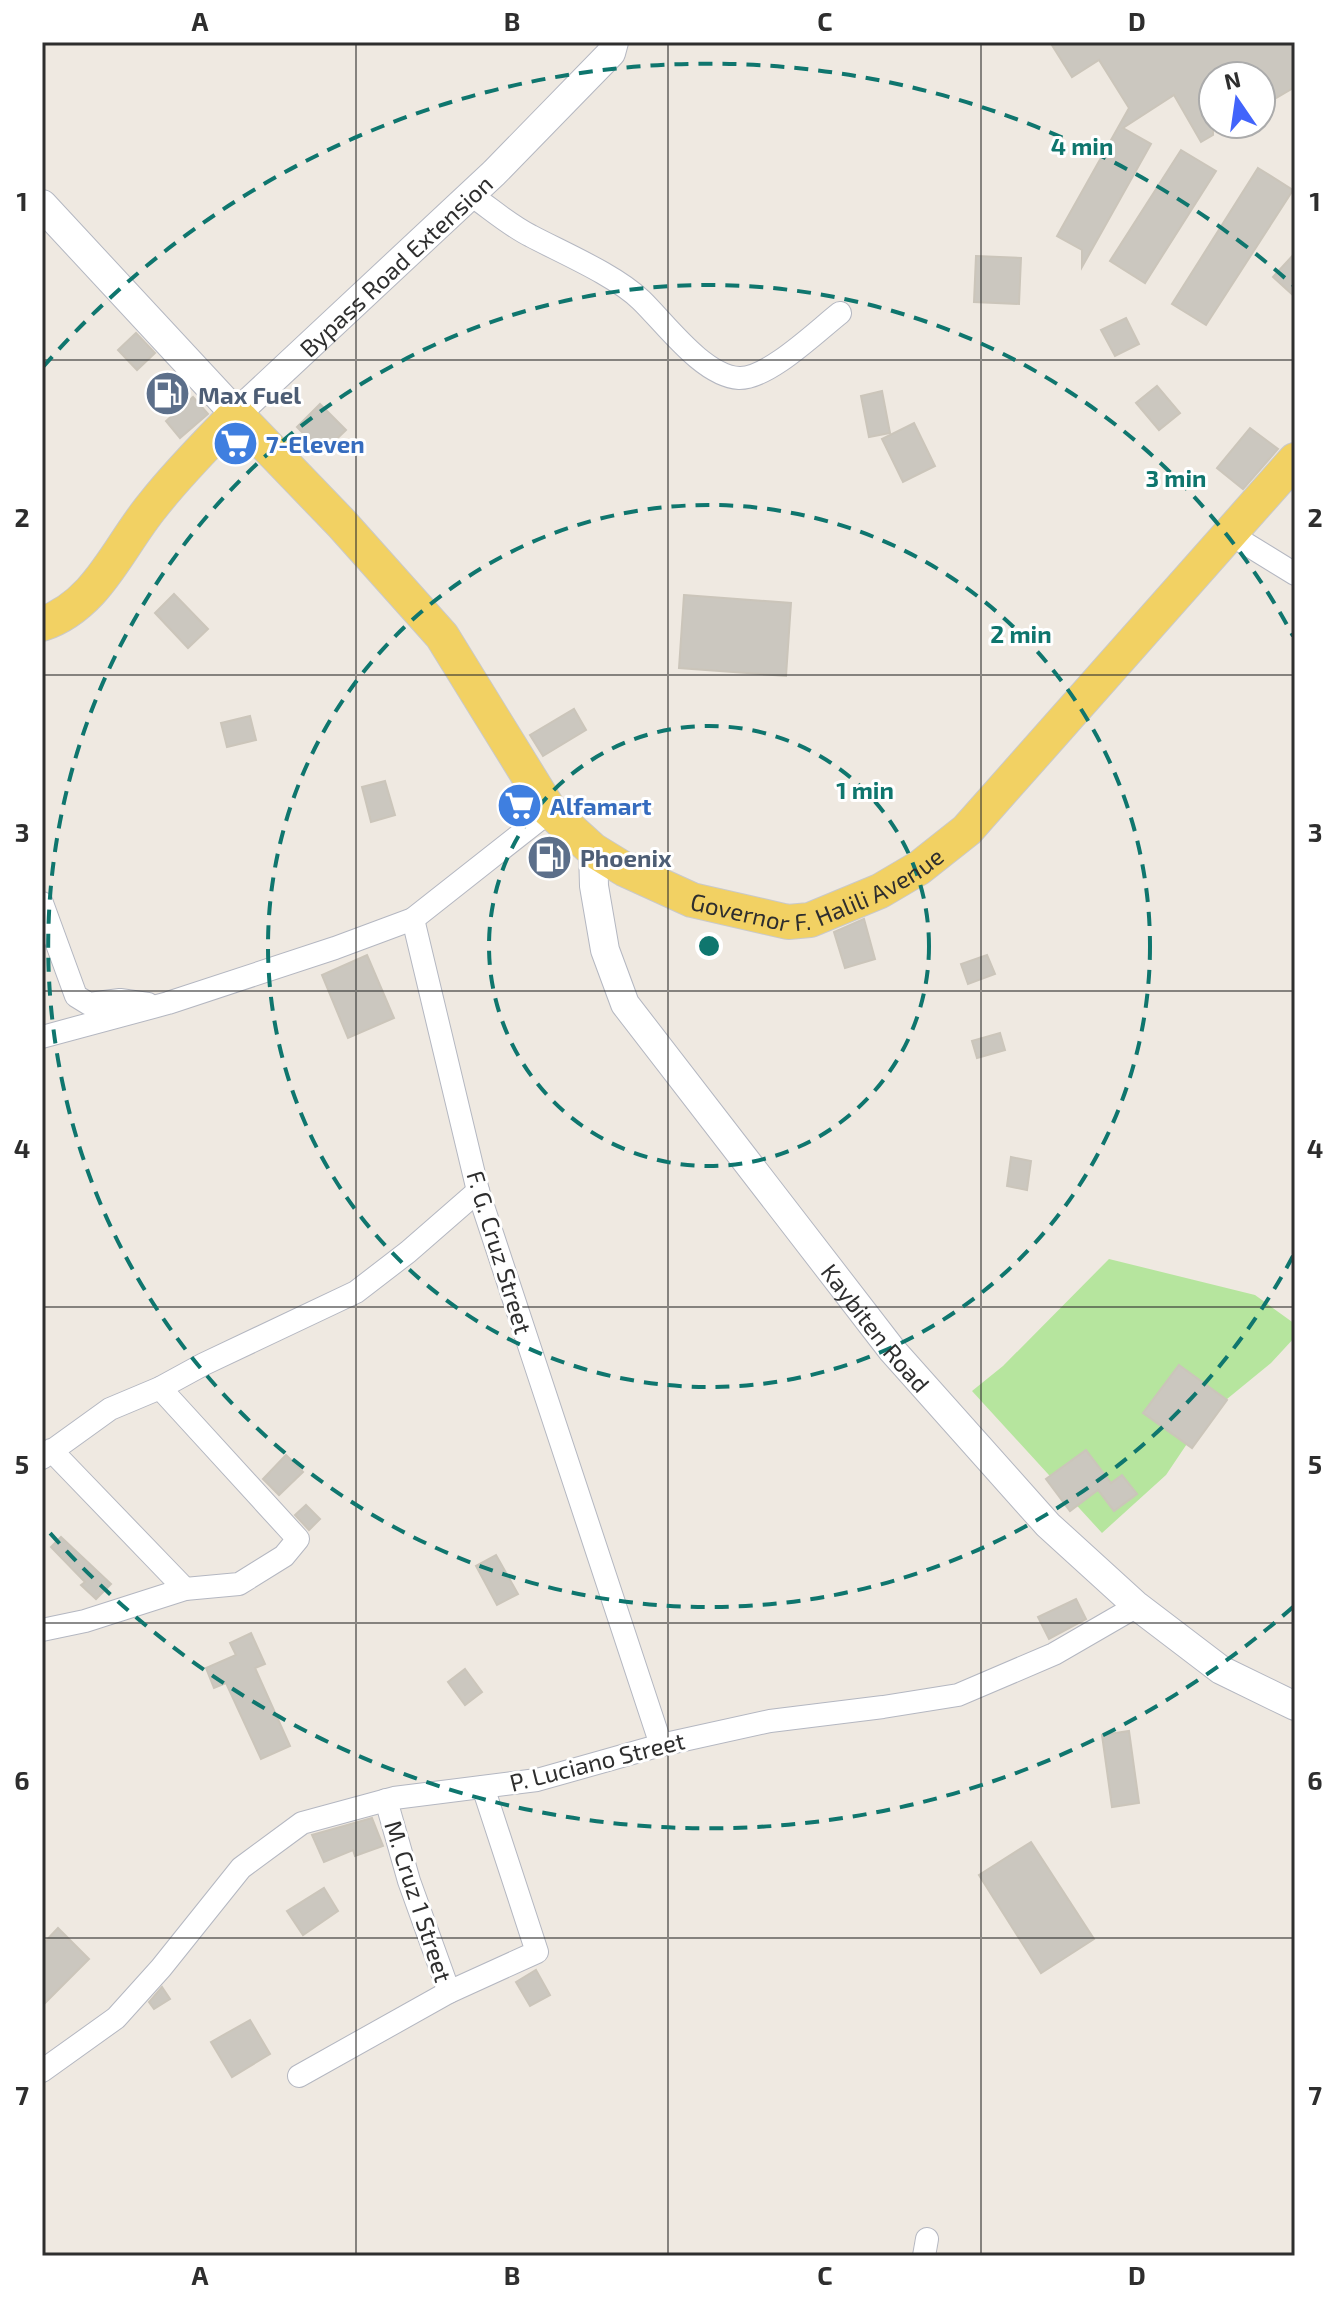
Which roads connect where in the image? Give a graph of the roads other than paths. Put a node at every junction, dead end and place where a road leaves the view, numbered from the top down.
1 (614, 42) edge
2 (471, 195) junction
3 (42, 205) edge
4 (840, 313) dead end
5 (236, 414) junction
6 (1295, 460) edge
7 (1230, 534) junction
8 (1295, 574) edge
9 (42, 624) edge
10 (550, 811) junction
11 (593, 850) junction
12 (42, 903) edge
13 (413, 919) junction
14 (157, 1005) junction
15 (42, 1037) edge
16 (478, 1191) junction
17 (160, 1388) junction
18 (47, 1454) edge
19 (185, 1589) junction
20 (1137, 1606) junction
21 (42, 1630) edge
22 (1295, 1706) edge
23 (661, 1745) junction
24 (483, 1787) junction
25 (386, 1800) junction
26 (449, 1992) junction
27 (42, 2071) edge
28 (299, 2076) dead end

1 - 2 street, Bypass Road Extension
2 - 4 street
2 - 5 street, Bypass Road Extension
3 - 5 main road, Governor F. Halili Avenue
5 - 9 main road, Bypass Road Extension
5 - 10 main road, Governor F. Halili Avenue
6 - 7 main road, Governor F. Halili Avenue
7 - 8 street
7 - 11 main road, Governor F. Halili Avenue
10 - 11 main road, Governor F. Halili Avenue
10 - 13 street
11 - 20 street, Kaybiten Road
12 - 14 street
13 - 14 street
13 - 16 street, F. G. Cruz Street
14 - 15 street
16 - 17 street
16 - 23 street, F. G. Cruz Street
17 - 18 street
17 - 19 street
18 - 19 street
19 - 21 street
20 - 22 street, Kaybiten Road
20 - 23 street, P. Luciano Street
23 - 24 street, P. Luciano Street
24 - 25 street, P. Luciano Street
24 - 26 street, M. Cruz 1 Street
25 - 26 street, M. Cruz 1 Street
25 - 27 street, P. Luciano Street
26 - 28 street

